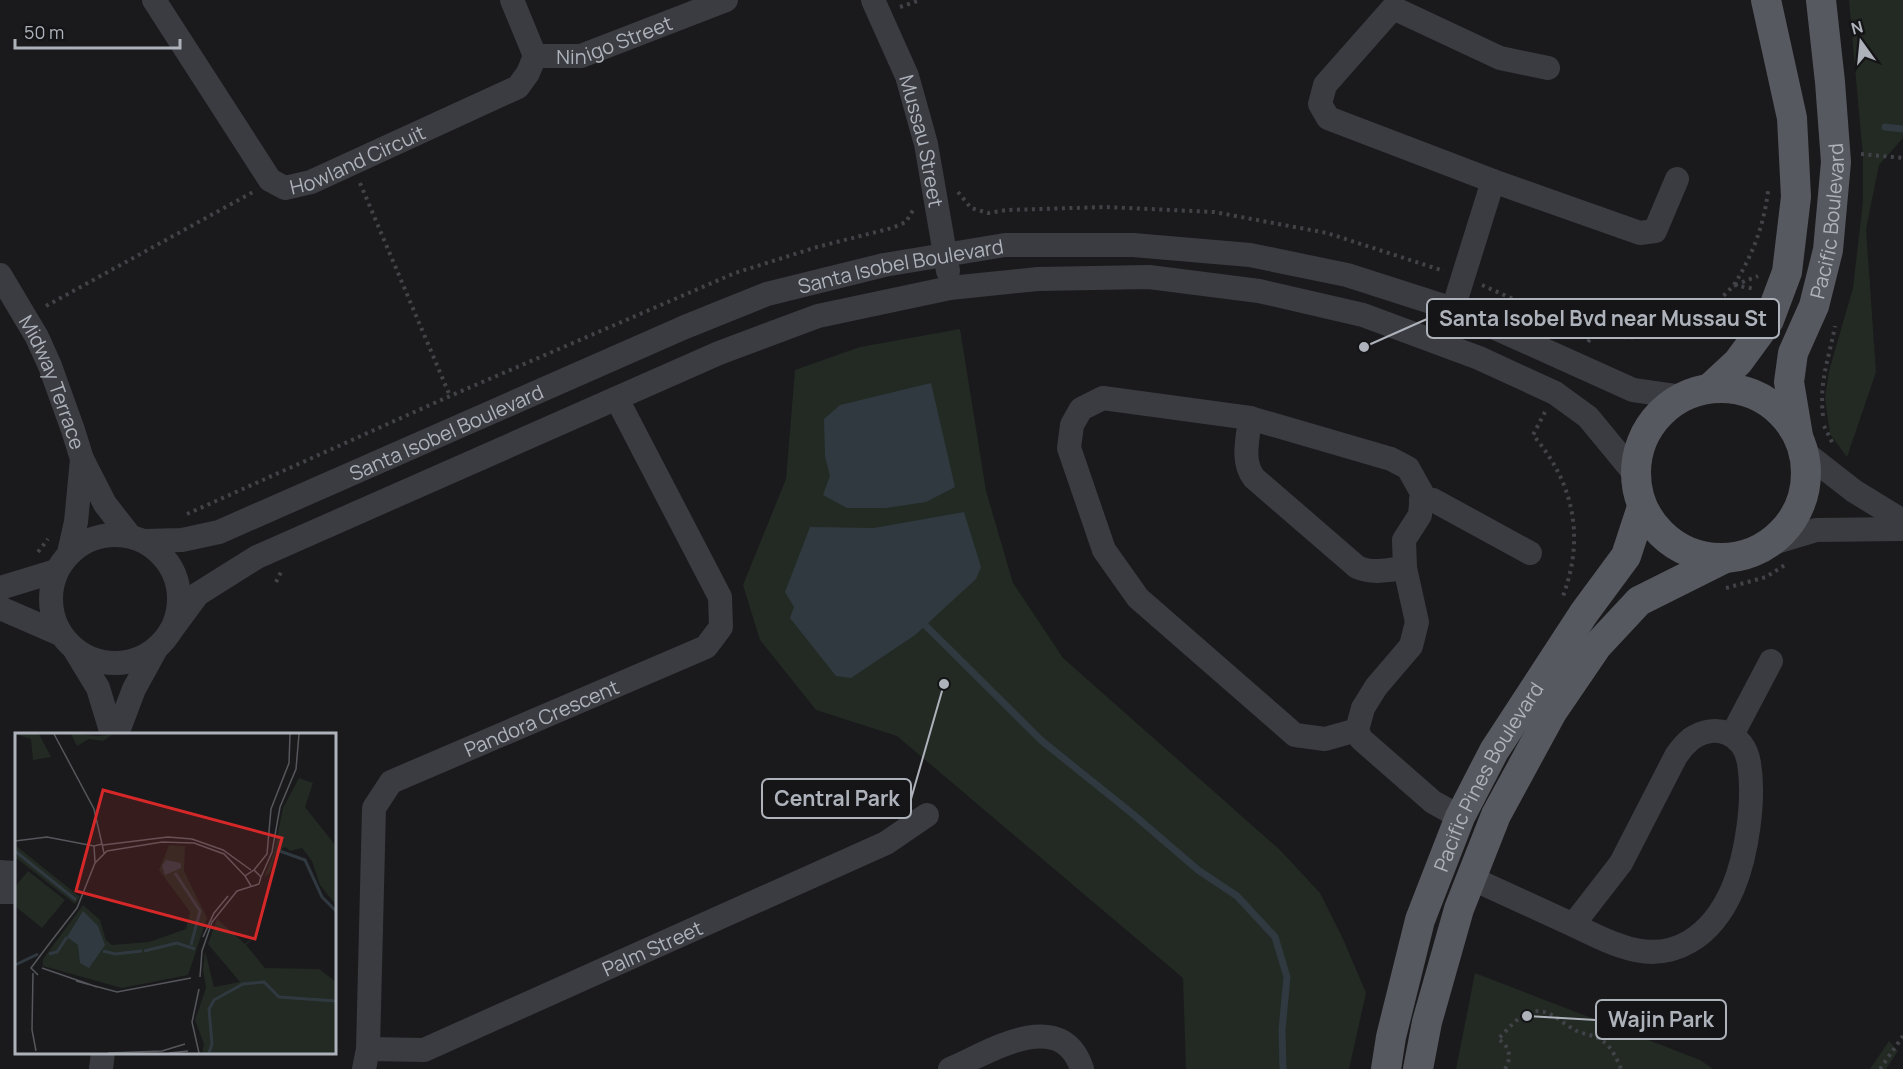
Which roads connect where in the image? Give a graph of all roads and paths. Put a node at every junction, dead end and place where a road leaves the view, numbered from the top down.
1 (154, 0) edge
2 (512, 0) edge
3 (726, 0) edge
4 (873, 0) edge
5 (1766, 0) edge
6 (1821, 0) edge
7 (1394, 4) edge
8 (535, 56) junction
9 (1548, 68) dead end
10 (1857, 154) dead end
11 (1903, 158) edge
12 (352, 163) junction
13 (1677, 179) dead end
14 (270, 180) junction
15 (1769, 180) dead end
16 (1493, 181) junction
17 (946, 255) junction
18 (0, 275) edge
19 (1734, 285) dead end
20 (950, 288) junction
21 (46, 306) dead end
22 (1452, 309) junction
23 (1696, 392) junction
24 (450, 396) dead end
25 (617, 399) junction
26 (1250, 418) junction
27 (1801, 444) junction
28 (82, 459) junction
29 (1635, 474) junction
30 (1421, 500) junction
31 (1642, 507) junction
32 (1903, 521) edge
33 (1903, 529) edge
34 (50, 537) dead end
35 (137, 539) junction
36 (1766, 545) junction
37 (1530, 553) dead end
38 (32, 557) dead end
39 (1725, 558) junction
40 (63, 562) junction
41 (1405, 568) junction
42 (0, 588) edge
43 (0, 608) edge
44 (163, 640) junction
45 (67, 642) junction
46 (1771, 661) dead end
47 (1357, 730) junction
48 (111, 733) edge
49 (118, 733) edge
50 (1732, 735) junction
51 (927, 815) dead end
52 (1460, 817) junction
53 (0, 872) edge
54 (15, 873) edge
55 (1471, 879) junction
56 (1573, 925) junction
57 (1903, 1036) edge
58 (103, 1054) edge
59 (366, 1059) edge
60 (101, 1069) edge
61 (950, 1069) edge
62 (1082, 1069) edge
63 (1386, 1069) edge
64 (1418, 1069) edge
65 (1506, 1069) edge
66 (1621, 1069) edge
67 (1880, 1069) edge

1 - 14 street, Howland Circuit
2 - 8 street
3 - 8 street, Ninigo Street
4 - 17 street, Mussau Street
5 - 23 main road
6 - 27 main road, Pacific Boulevard
7 - 9 street
7 - 16 street
8 - 12 street, Howland Circuit
10 - 11 path
12 - 14 street, Howland Circuit
12 - 24 path
13 - 16 street
14 - 21 path
15 - 19 path
16 - 22 street
17 - 20 street, Mussau Street
17 - 22 street, Santa Isobel Boulevard
17 - 35 street, Santa Isobel Boulevard
18 - 28 street, Midway Terrace
20 - 25 street, Santa Isobel Boulevard
20 - 29 street, Santa Isobel Boulevard
22 - 23 street, Santa Isobel Boulevard
23 - 27 main road
23 - 29 main road
25 - 44 street, Santa Isobel Boulevard
25 - 59 street, Pandora Crescent
26 - 30 street
26 - 41 street
26 - 47 street
27 - 32 street
27 - 36 main road
28 - 35 street, Midway Terrace
28 - 40 street, Midway Terrace
29 - 31 main road
30 - 37 street
30 - 41 street
31 - 39 main road
31 - 52 main road, Pacific Pines Boulevard
33 - 36 street
34 - 38 path
35 - 40 street
35 - 44 street
36 - 39 main road
39 - 55 main road, Pacific Pines Boulevard
40 - 42 street
40 - 45 street
41 - 47 street
43 - 45 street
44 - 45 street
44 - 49 street
45 - 48 street
46 - 50 street
47 - 52 street
50 - 56 street
50 - 56 street
51 - 59 street, Palm Street
52 - 63 main road, Pacific Pines Boulevard
53 - 54 street
55 - 56 street
55 - 64 main road, Pacific Pines Boulevard
57 - 67 path
58 - 60 street
61 - 62 street
65 - 66 path

